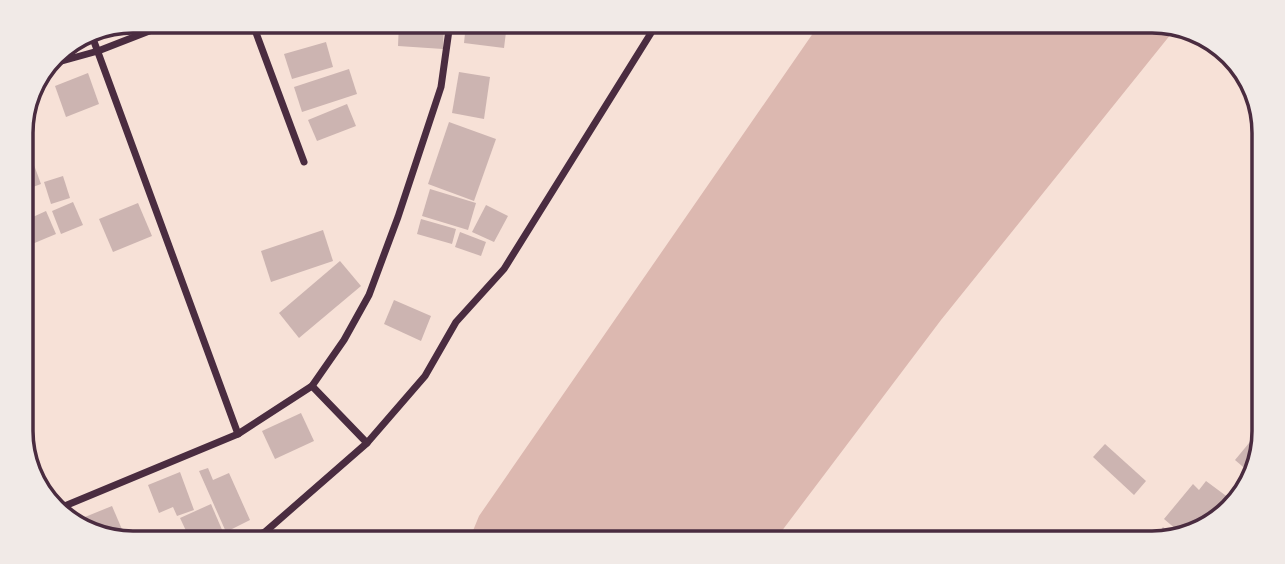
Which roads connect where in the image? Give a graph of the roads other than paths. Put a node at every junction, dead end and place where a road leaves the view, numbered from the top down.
1 (144, 33) edge
2 (256, 33) edge
3 (449, 33) edge
4 (651, 33) edge
5 (94, 41) edge
6 (98, 51) junction
7 (65, 60) edge
8 (304, 162) dead end
9 (312, 386) junction
10 (237, 434) junction
11 (367, 443) junction
12 (66, 505) edge
13 (266, 531) edge

1 - 6 street
2 - 8 street
3 - 9 street
4 - 11 street
5 - 6 street
6 - 7 street
6 - 10 street
9 - 10 street
9 - 11 street
10 - 12 street
11 - 13 street

